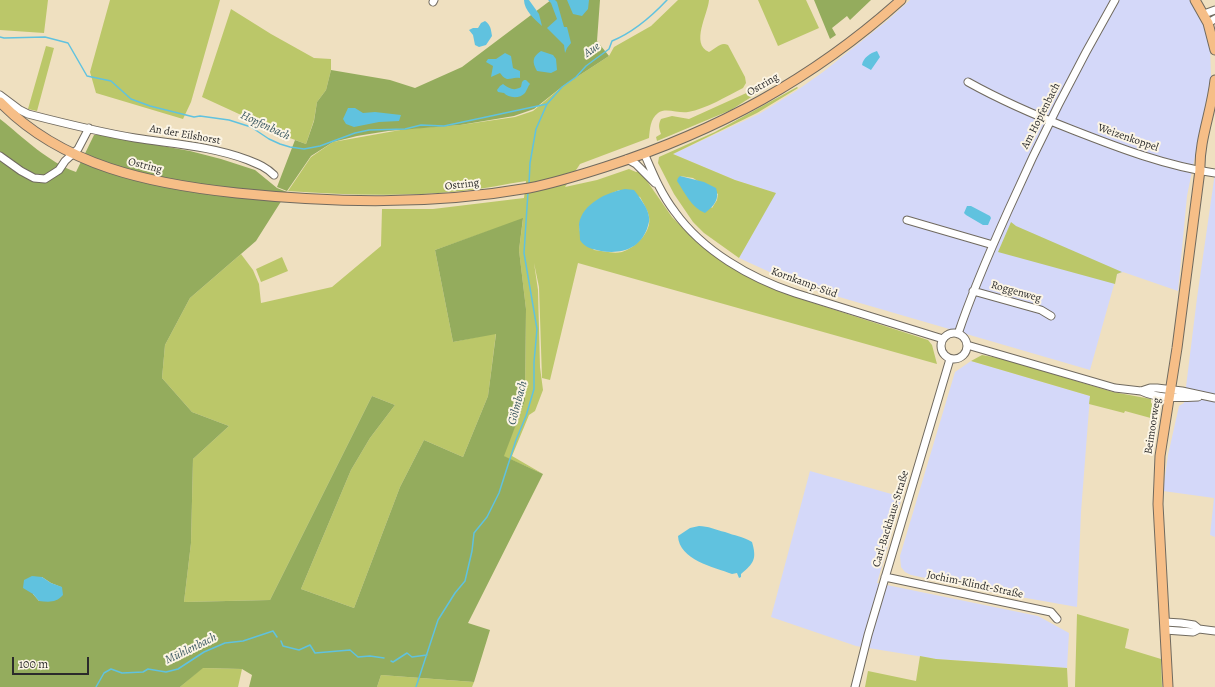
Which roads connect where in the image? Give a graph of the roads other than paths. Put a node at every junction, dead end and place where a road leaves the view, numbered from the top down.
1 (901, 0) edge
2 (1116, 0) edge
3 (1195, 0) edge
4 (1202, 0) edge
5 (1209, 11) edge
6 (1213, 22) edge
7 (1215, 50) edge
8 (1215, 80) edge
9 (968, 82) dead end
10 (0, 95) edge
11 (0, 102) edge
12 (1215, 111) edge
13 (1050, 121) junction
14 (89, 128) junction
15 (73, 153) junction
16 (644, 153) junction
17 (0, 156) edge
18 (627, 159) junction
19 (642, 169) junction
20 (1200, 170) junction
21 (1215, 173) edge
22 (274, 175) dead end
23 (659, 187) junction
24 (908, 220) dead end
25 (993, 245) junction
26 (973, 291) junction
27 (1051, 316) dead end
28 (958, 334) junction
29 (942, 342) junction
30 (966, 348) junction
31 (950, 359) junction
32 (1170, 394) junction
33 (1215, 398) edge
34 (886, 577) junction
35 (1057, 619) dead end
36 (1165, 626) junction
37 (1215, 631) edge
38 (855, 687) edge
39 (1168, 687) edge

1 - 16 main road, Ostring
2 - 13 street, Am Hopfenbach
3 - 5 main road
4 - 5 main road
5 - 6 main road
6 - 7 main road
8 - 20 main road, Beimoorweg
9 - 13 street, Weizenkoppel
10 - 14 street, An der Eilshorst
11 - 15 main road, Ostring
12 - 20 main road, Beimoorweg
13 - 20 street, Weizenkoppel
13 - 25 street, Am Hopfenbach
14 - 15 street
14 - 22 street, An der Eilshorst
15 - 17 street
15 - 18 main road, Ostring
16 - 18 main road, Ostring
16 - 19 street
16 - 23 street, Kornkamp-Süd
18 - 19 street, Kornkamp-Süd
19 - 23 street, Kornkamp-Süd
20 - 21 street, Weizenkoppel
20 - 32 main road, Beimoorweg
23 - 29 street, Kornkamp-Süd
24 - 25 street
25 - 26 street, Am Hopfenbach
26 - 27 street, Roggenweg
26 - 28 street, Am Hopfenbach
28 - 29 street
28 - 30 street
29 - 31 street
30 - 31 street
30 - 32 street
31 - 34 street, Carl-Backhaus-Straße
32 - 33 street
32 - 36 main road, Beimoorweg
34 - 35 street, Jochim-Klindt-Straße
34 - 38 street, Carl-Backhaus-Straße
36 - 37 street
36 - 39 main road, Beimoorweg

